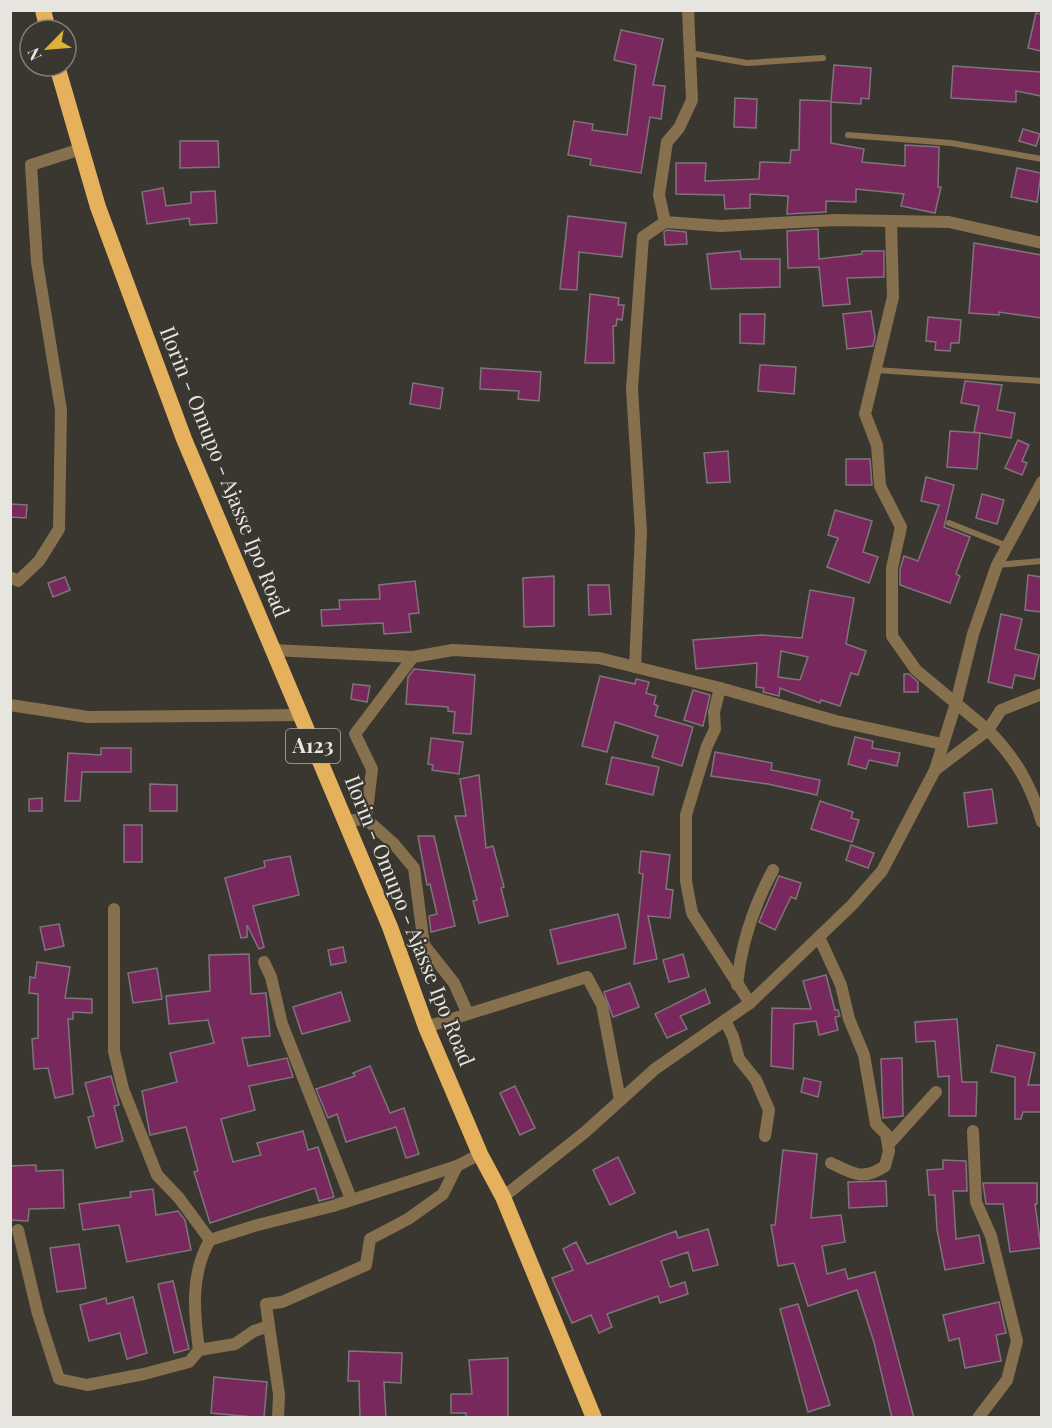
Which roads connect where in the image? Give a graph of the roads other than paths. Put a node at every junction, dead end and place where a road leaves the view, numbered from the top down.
1 (688, 10) edge
2 (689, 53) junction
3 (823, 58) dead end
4 (60, 78) edge
5 (848, 135) dead end
6 (81, 149) junction
7 (1041, 159) edge
8 (891, 221) junction
9 (665, 222) junction
10 (1041, 243) edge
11 (876, 370) junction
12 (1041, 381) edge
13 (1041, 482) edge
14 (949, 523) dead end
15 (1007, 546) junction
16 (1041, 561) edge
17 (997, 565) junction
18 (10, 577) edge
19 (273, 650) junction
20 (413, 657) junction
21 (635, 667) junction
22 (720, 688) junction
23 (1041, 694) edge
24 (956, 703) junction
25 (10, 705) edge
26 (300, 715) junction
27 (988, 730) junction
28 (942, 744) junction
29 (935, 770) junction
30 (366, 819) junction
31 (345, 821) junction
32 (1041, 822) edge
33 (773, 870) dead end
34 (114, 909) dead end
35 (819, 937) junction
36 (264, 962) dead end
37 (737, 985) junction
38 (750, 1003) junction
39 (468, 1014) junction
40 (724, 1020) junction
41 (426, 1027) junction
42 (936, 1092) dead end
43 (620, 1100) junction
44 (973, 1131) dead end
45 (765, 1136) dead end
46 (888, 1146) junction
47 (480, 1154) junction
48 (831, 1163) dead end
49 (457, 1166) junction
50 (503, 1197) junction
51 (351, 1199) junction
52 (18, 1230) dead end
53 (210, 1240) junction
54 (269, 1326) junction
55 (199, 1350) junction
56 (278, 1418) edge
57 (594, 1418) edge
58 (978, 1418) edge

1 - 2 street
2 - 3 lane
2 - 9 street
4 - 6 highway, Ilorin - Omupo - Ajasse Ipo Road / A123
5 - 7 lane
6 - 18 street
6 - 19 highway, Ilorin - Omupo - Ajasse Ipo Road / A123
8 - 9 street
8 - 10 street
8 - 11 street
9 - 21 street
11 - 12 lane
11 - 24 street
13 - 15 street
14 - 15 lane
15 - 17 street
16 - 17 lane
17 - 24 street
19 - 20 street
19 - 26 highway, Ilorin - Omupo - Ajasse Ipo Road / A123
20 - 21 street
20 - 30 street
21 - 22 street
22 - 28 street
22 - 37 street
23 - 27 street
24 - 27 street
24 - 28 street
25 - 26 street
26 - 31 highway, Ilorin - Omupo - Ajasse Ipo Road / A123
27 - 29 street
27 - 32 street
28 - 29 street
29 - 35 street
30 - 31 street
30 - 39 street
31 - 41 highway, Ilorin - Omupo - Ajasse Ipo Road / A123
33 - 37 street
34 - 53 street
35 - 38 street
35 - 46 street
36 - 51 street
37 - 38 street
38 - 40 street
39 - 41 street
39 - 43 street
40 - 43 street
40 - 45 street
41 - 47 highway, Ilorin - Omupo - Ajasse Ipo Road / A123
42 - 46 street
43 - 50 street
44 - 58 street
46 - 48 street
47 - 49 street
47 - 50 highway, Ilorin - Omupo - Ajasse Ipo Road / A123
49 - 51 street
49 - 54 street
50 - 57 highway, Ilorin - Omupo - Ajasse Ipo Road / A123
51 - 53 street
52 - 55 street
53 - 55 street
54 - 55 street
54 - 56 street

